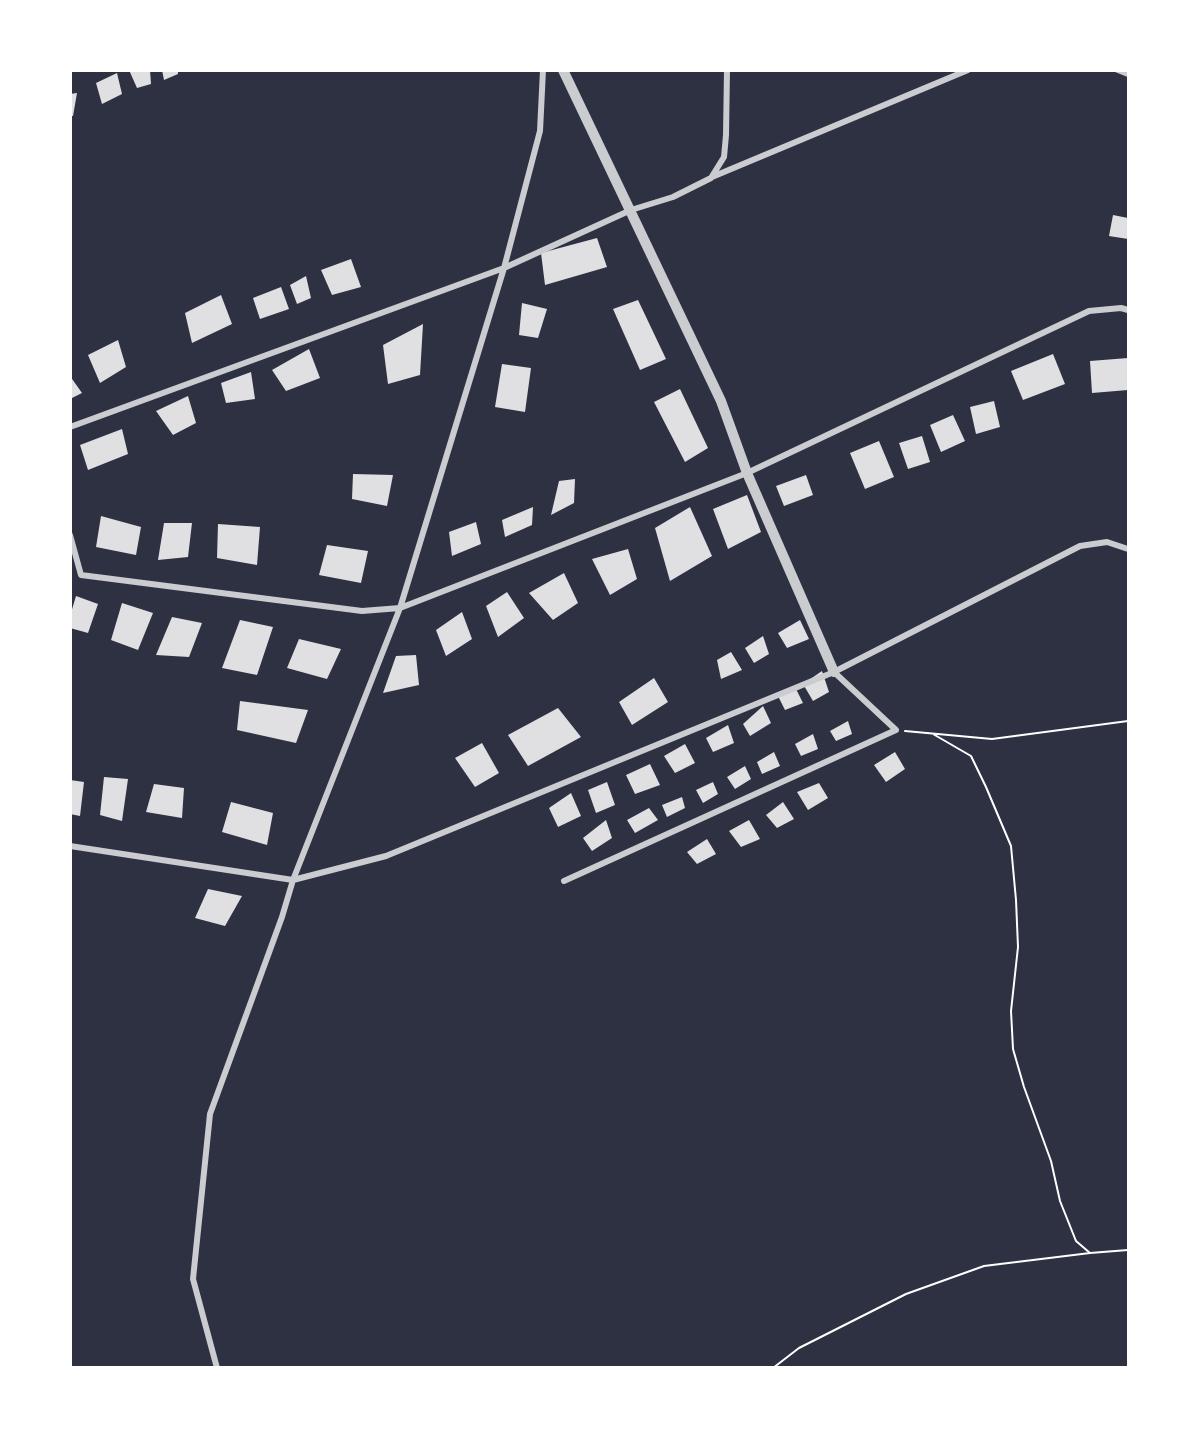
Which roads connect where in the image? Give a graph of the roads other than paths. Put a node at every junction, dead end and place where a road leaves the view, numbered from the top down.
1 (543, 70) edge
2 (563, 70) edge
3 (727, 70) edge
4 (968, 70) edge
5 (1120, 71) edge
6 (1128, 74) edge
7 (711, 178) junction
8 (631, 210) junction
9 (504, 267) junction
10 (1128, 310) edge
11 (70, 427) edge
12 (747, 473) junction
13 (70, 535) edge
14 (1128, 549) edge
15 (400, 608) junction
16 (834, 672) junction
17 (70, 846) edge
18 (293, 880) junction
19 (564, 880) dead end
20 (217, 1368) edge

1 - 9 street
2 - 8 street
3 - 7 street
4 - 7 street
5 - 6 street
7 - 8 street
8 - 9 street
8 - 12 street
9 - 11 street
9 - 15 street
10 - 12 street
12 - 15 street
12 - 16 street
13 - 15 street
14 - 16 street
15 - 18 street
16 - 18 street
16 - 19 street
17 - 18 street
18 - 20 street

